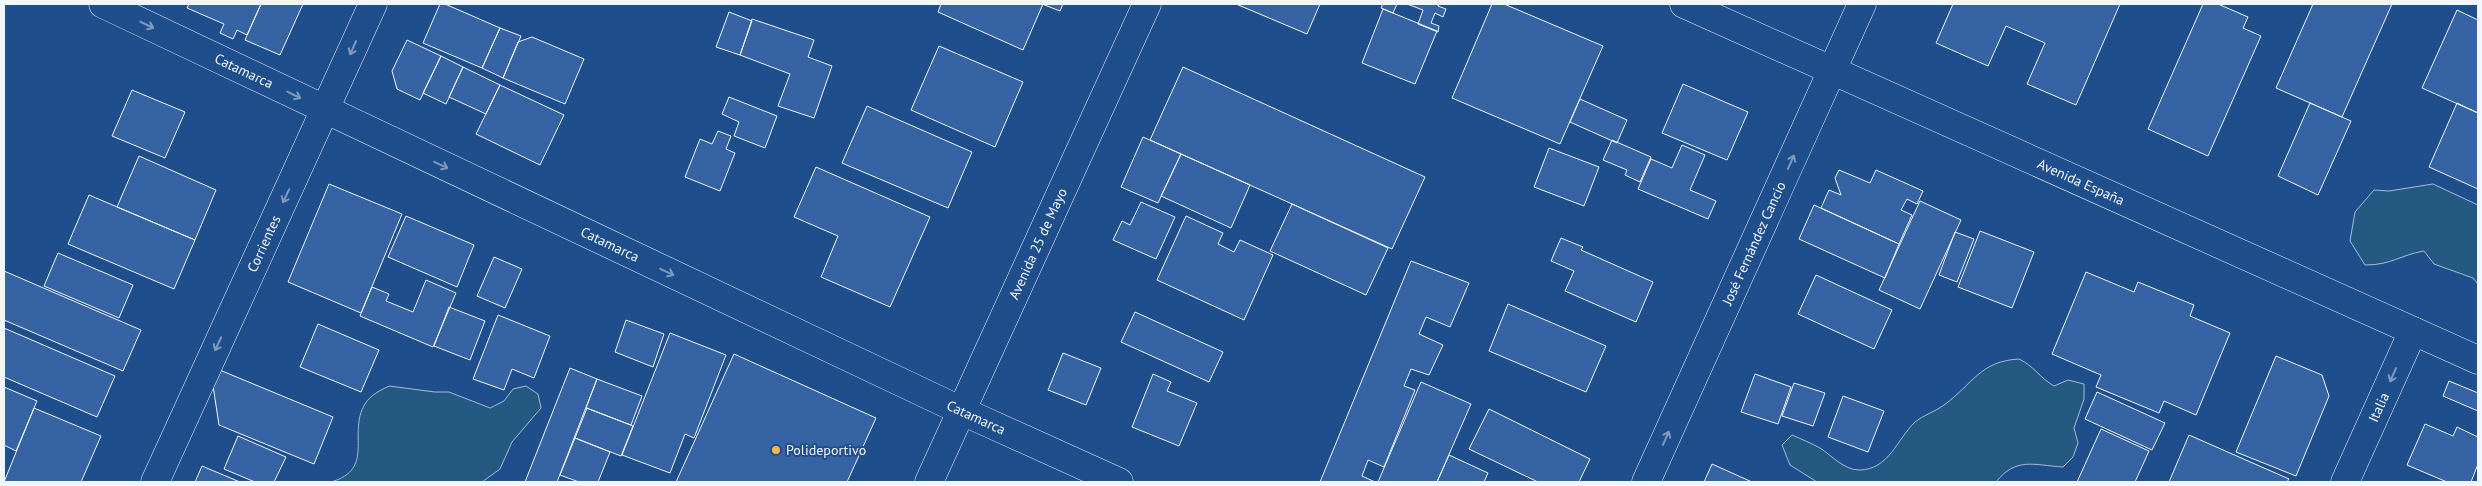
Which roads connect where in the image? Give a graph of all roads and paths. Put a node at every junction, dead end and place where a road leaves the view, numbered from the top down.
1 (103, 4) edge
2 (373, 4) edge
3 (1147, 4) edge
4 (1684, 4) edge
5 (1862, 4) edge
6 (1833, 69) junction
7 (325, 110) junction
8 (2413, 331) junction
9 (2478, 360) edge
10 (962, 411) junction
11 (156, 482) edge
12 (929, 482) edge
13 (1120, 482) edge
14 (1646, 482) edge
15 (2345, 482) edge

1 -> 7 street, Catamarca
2 -> 7 street, Corrientes
3 - 10 street, Avenida 25 de Mayo
4 - 6 street, Avenida España
5 - 6 street, José Fernández Cancio
6 - 8 street, Avenida España
14 -> 6 street, José Fernández Cancio
7 -> 10 street, Catamarca
7 -> 11 street, Corrientes
8 - 9 street, Avenida España
8 -> 15 street, Italia
10 - 12 street, Avenida 25 de Mayo
10 - 13 street, Catamarca

